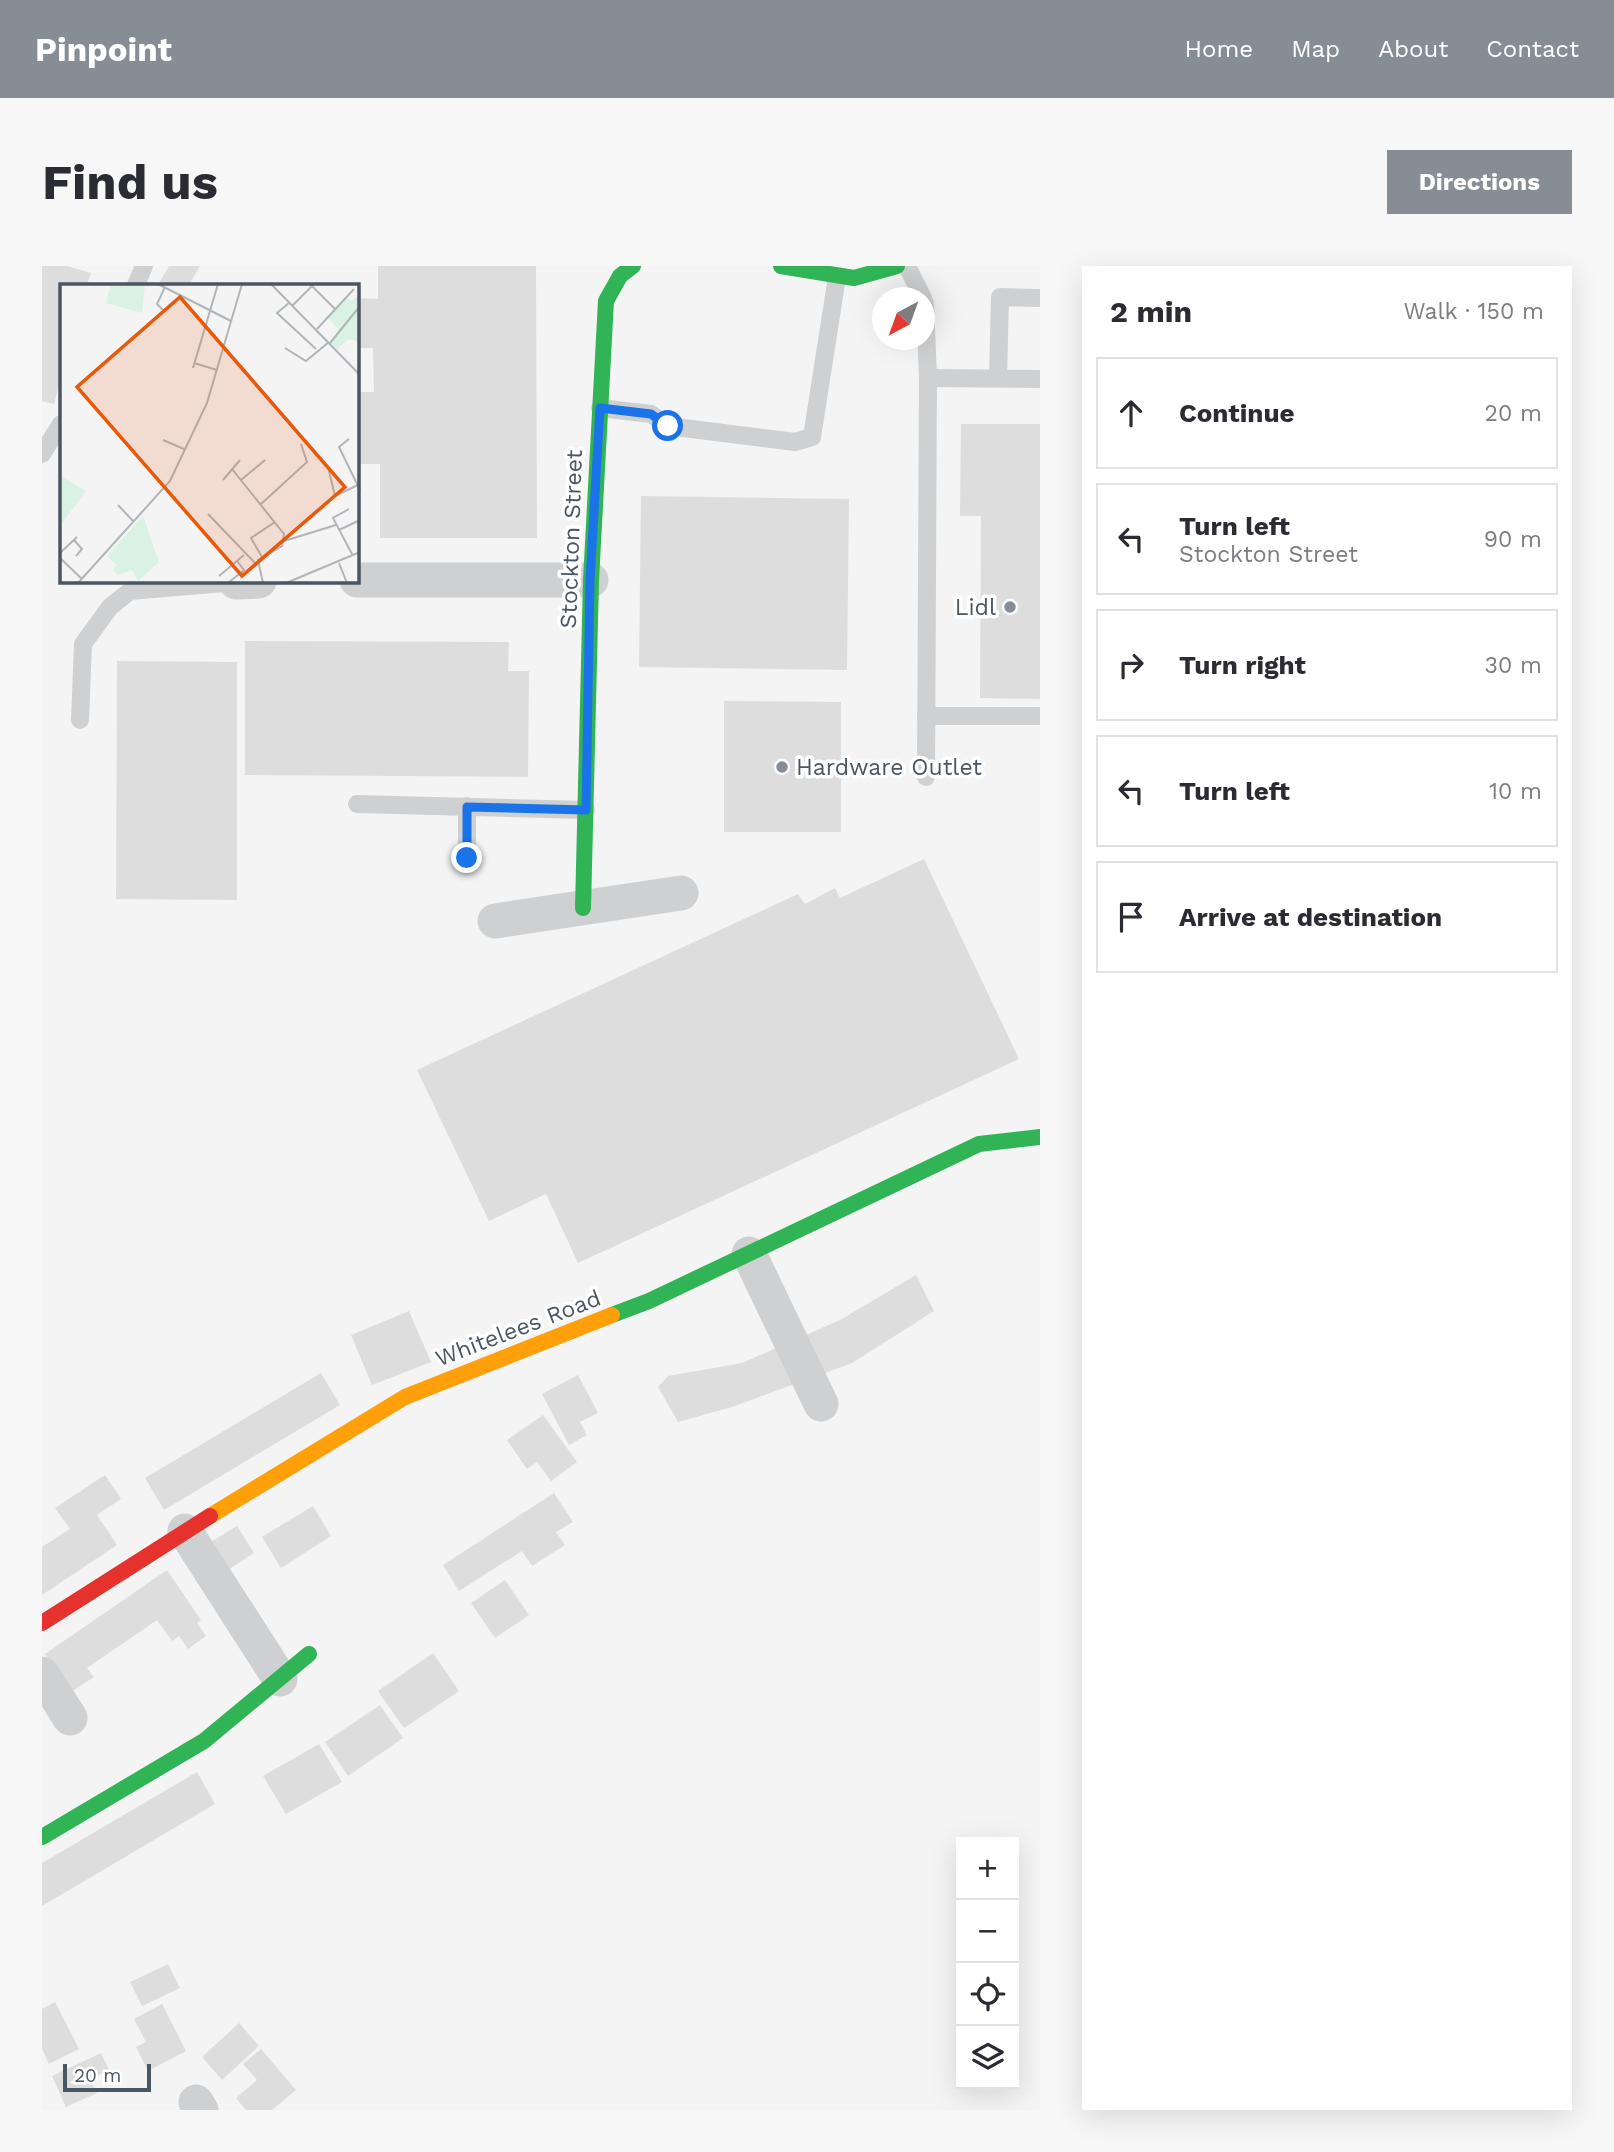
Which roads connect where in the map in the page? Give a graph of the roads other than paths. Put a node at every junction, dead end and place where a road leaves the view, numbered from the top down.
1 (144, 266) edge
2 (633, 266) edge
3 (781, 266) edge
4 (897, 266) edge
5 (907, 266) edge
6 (838, 277) junction
7 (136, 284) edge
8 (918, 287) edge
9 (1040, 298) edge
10 (927, 350) edge
11 (928, 378) junction
12 (998, 378) junction
13 (1040, 379) edge
14 (600, 408) junction
15 (60, 426) edge
16 (42, 454) edge
17 (359, 580) edge
18 (590, 580) junction
19 (224, 583) edge
20 (926, 716) junction
21 (1040, 716) edge
22 (80, 720) dead end
23 (926, 777) dead end
24 (357, 804) dead end
25 (467, 807) junction
26 (586, 810) junction
27 (467, 858) dead end
28 (681, 893) dead end
29 (583, 908) junction
30 (495, 921) dead end
31 (1040, 1137) edge
32 (749, 1254) junction
33 (821, 1404) dead end
34 (185, 1531) junction
35 (42, 1623) edge
36 (309, 1654) dead end
37 (42, 1674) edge
38 (280, 1679) junction
39 (70, 1718) dead end
40 (42, 1837) edge

1 - 7 lane
2 - 14 street, Stockton Street
3 - 6 street
4 - 6 street
5 - 8 lane
6 - 14 lane
9 - 12 lane
10 - 11 lane
11 - 12 lane
11 - 20 lane
12 - 13 lane
14 - 18 street, Stockton Street
15 - 16 lane
17 - 18 street
18 - 26 street, Stockton Street
19 - 22 lane
20 - 21 lane
20 - 23 lane
24 - 25 lane
25 - 26 lane
25 - 27 lane
26 - 29 street, Stockton Street
28 - 29 street
29 - 30 street
31 - 32 street, Whitelees Road
32 - 33 street
32 - 34 street, Whitelees Road
34 - 35 street, Whitelees Road
34 - 38 street
36 - 38 street
37 - 39 street
38 - 40 street

